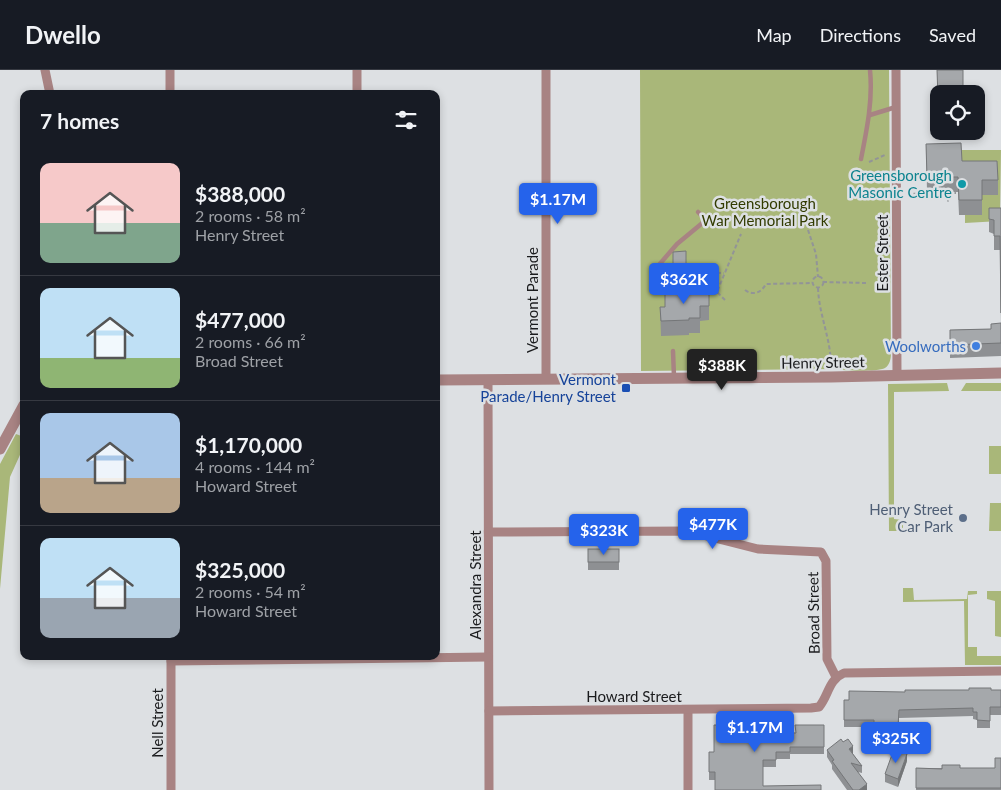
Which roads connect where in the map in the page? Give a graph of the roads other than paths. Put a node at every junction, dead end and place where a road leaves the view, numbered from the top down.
1 (45, 70) edge
2 (170, 70) edge
3 (357, 70) edge
4 (546, 70) edge
5 (870, 70) edge
6 (896, 70) edge
7 (49, 90) edge
8 (170, 90) edge
9 (357, 90) edge
10 (896, 107) junction
11 (870, 114) junction
12 (861, 159) dead end
13 (698, 212) dead end
14 (706, 220) junction
15 (715, 225) dead end
16 (654, 288) dead end
17 (673, 351) dead end
18 (1001, 373) edge
19 (897, 376) junction
20 (546, 379) junction
21 (674, 379) junction
22 (440, 380) edge
23 (488, 380) junction
24 (20, 412) edge
25 (0, 449) edge
26 (488, 532) junction
27 (440, 658) edge
28 (488, 658) junction
29 (171, 660) edge
30 (1001, 671) edge
31 (836, 677) junction
32 (688, 710) junction
33 (488, 711) junction
34 (171, 790) edge
35 (489, 790) edge
36 (688, 790) edge

1 - 7 street
2 - 8 street
3 - 9 street
4 - 20 street, Vermont Parade
5 - 11 lane
6 - 10 street, Ester Street
10 - 11 lane
10 - 19 street, Ester Street
11 - 12 lane
13 - 14 lane
14 - 15 lane
14 - 16 lane
17 - 21 lane
18 - 19 street, Henry Street
19 - 21 street, Henry Street
20 - 21 street, Henry Street
20 - 23 street, Henry Street
22 - 23 street, Henry Street
23 - 26 street, Alexandra Street
24 - 25 street
26 - 28 street, Alexandra Street
26 - 31 street, Broad Street
27 - 28 street
28 - 33 street, Alexandra Street
29 - 34 street, Nell Street
30 - 31 street
31 - 32 street, Howard Street
32 - 33 street, Howard Street
32 - 36 street
33 - 35 street, Alexandra Street

